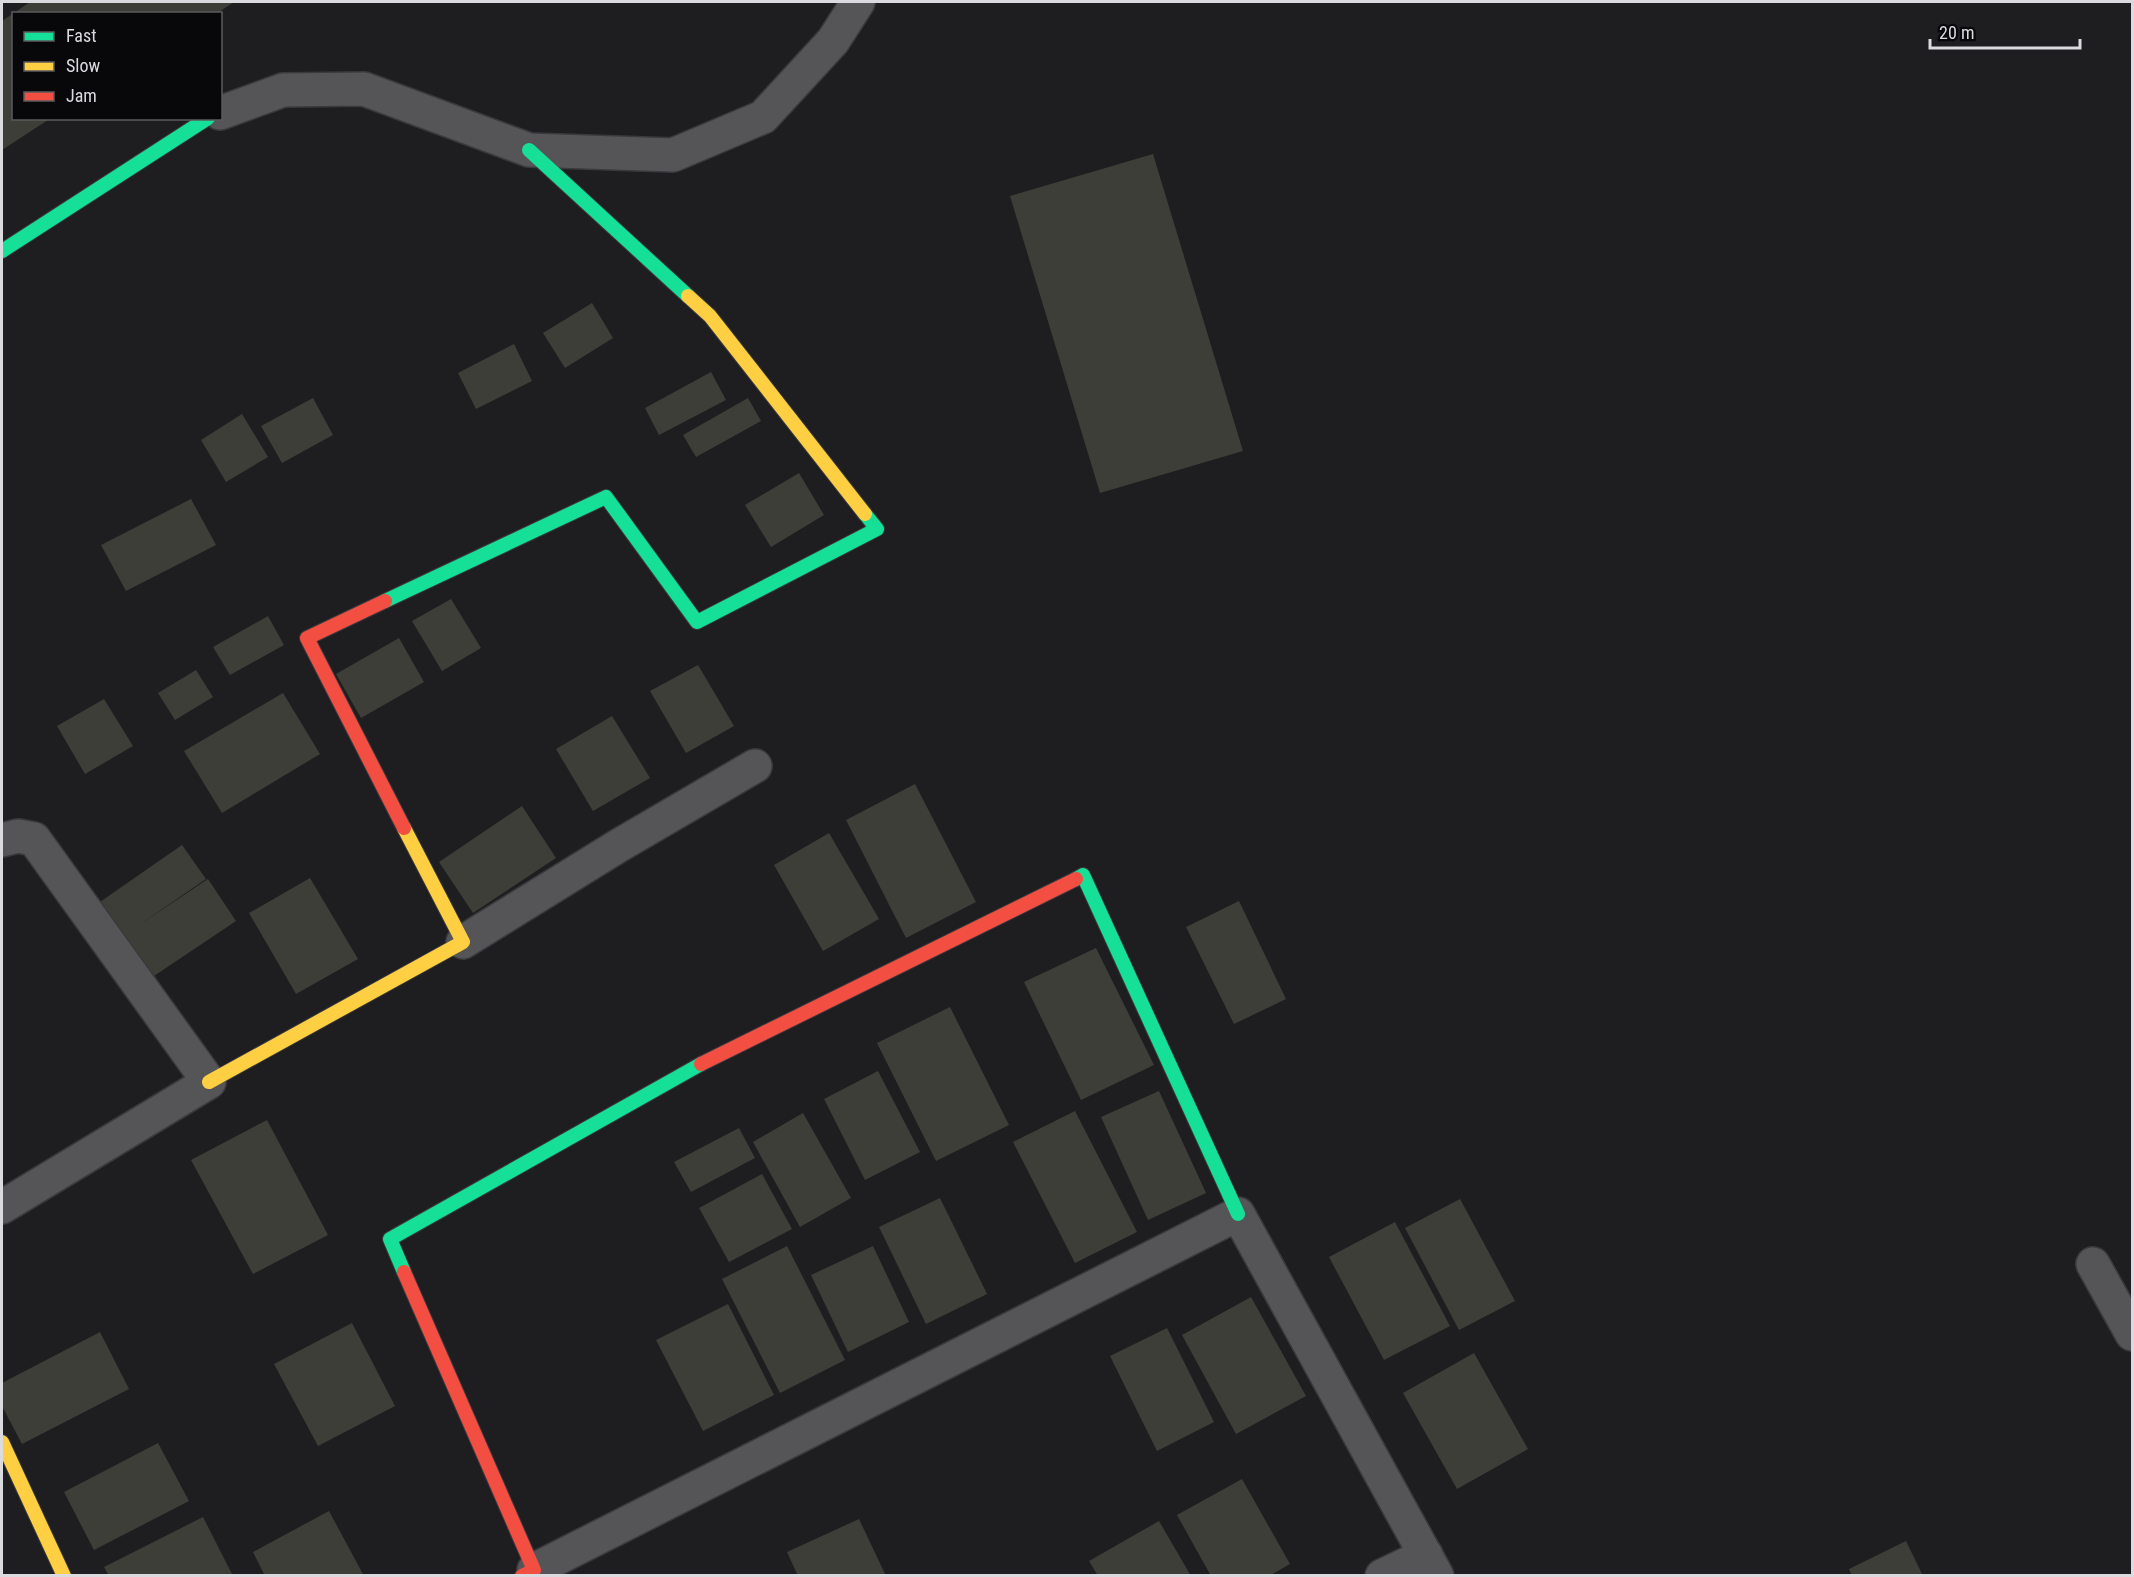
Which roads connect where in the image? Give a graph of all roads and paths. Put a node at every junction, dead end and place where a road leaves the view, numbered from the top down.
1 (858, 2) edge
2 (222, 112) edge
3 (205, 120) edge
4 (529, 150) junction
5 (2, 251) edge
6 (755, 766) dead end
7 (2, 840) edge
8 (463, 942) junction
9 (209, 1082) junction
10 (2, 1207) edge
11 (1238, 1214) junction
12 (2093, 1264) dead end
13 (2133, 1334) edge
14 (2, 1442) edge
15 (1432, 1565) edge
16 (531, 1574) edge
17 (64, 1575) edge
18 (1382, 1575) edge

1 - 4 street
2 - 4 street
3 - 5 street
4 - 8 street
6 - 8 street
7 - 9 street
8 - 9 street
9 - 10 street
11 - 15 street
11 - 16 street
11 - 16 street
12 - 13 street
14 - 17 street
15 - 18 street

